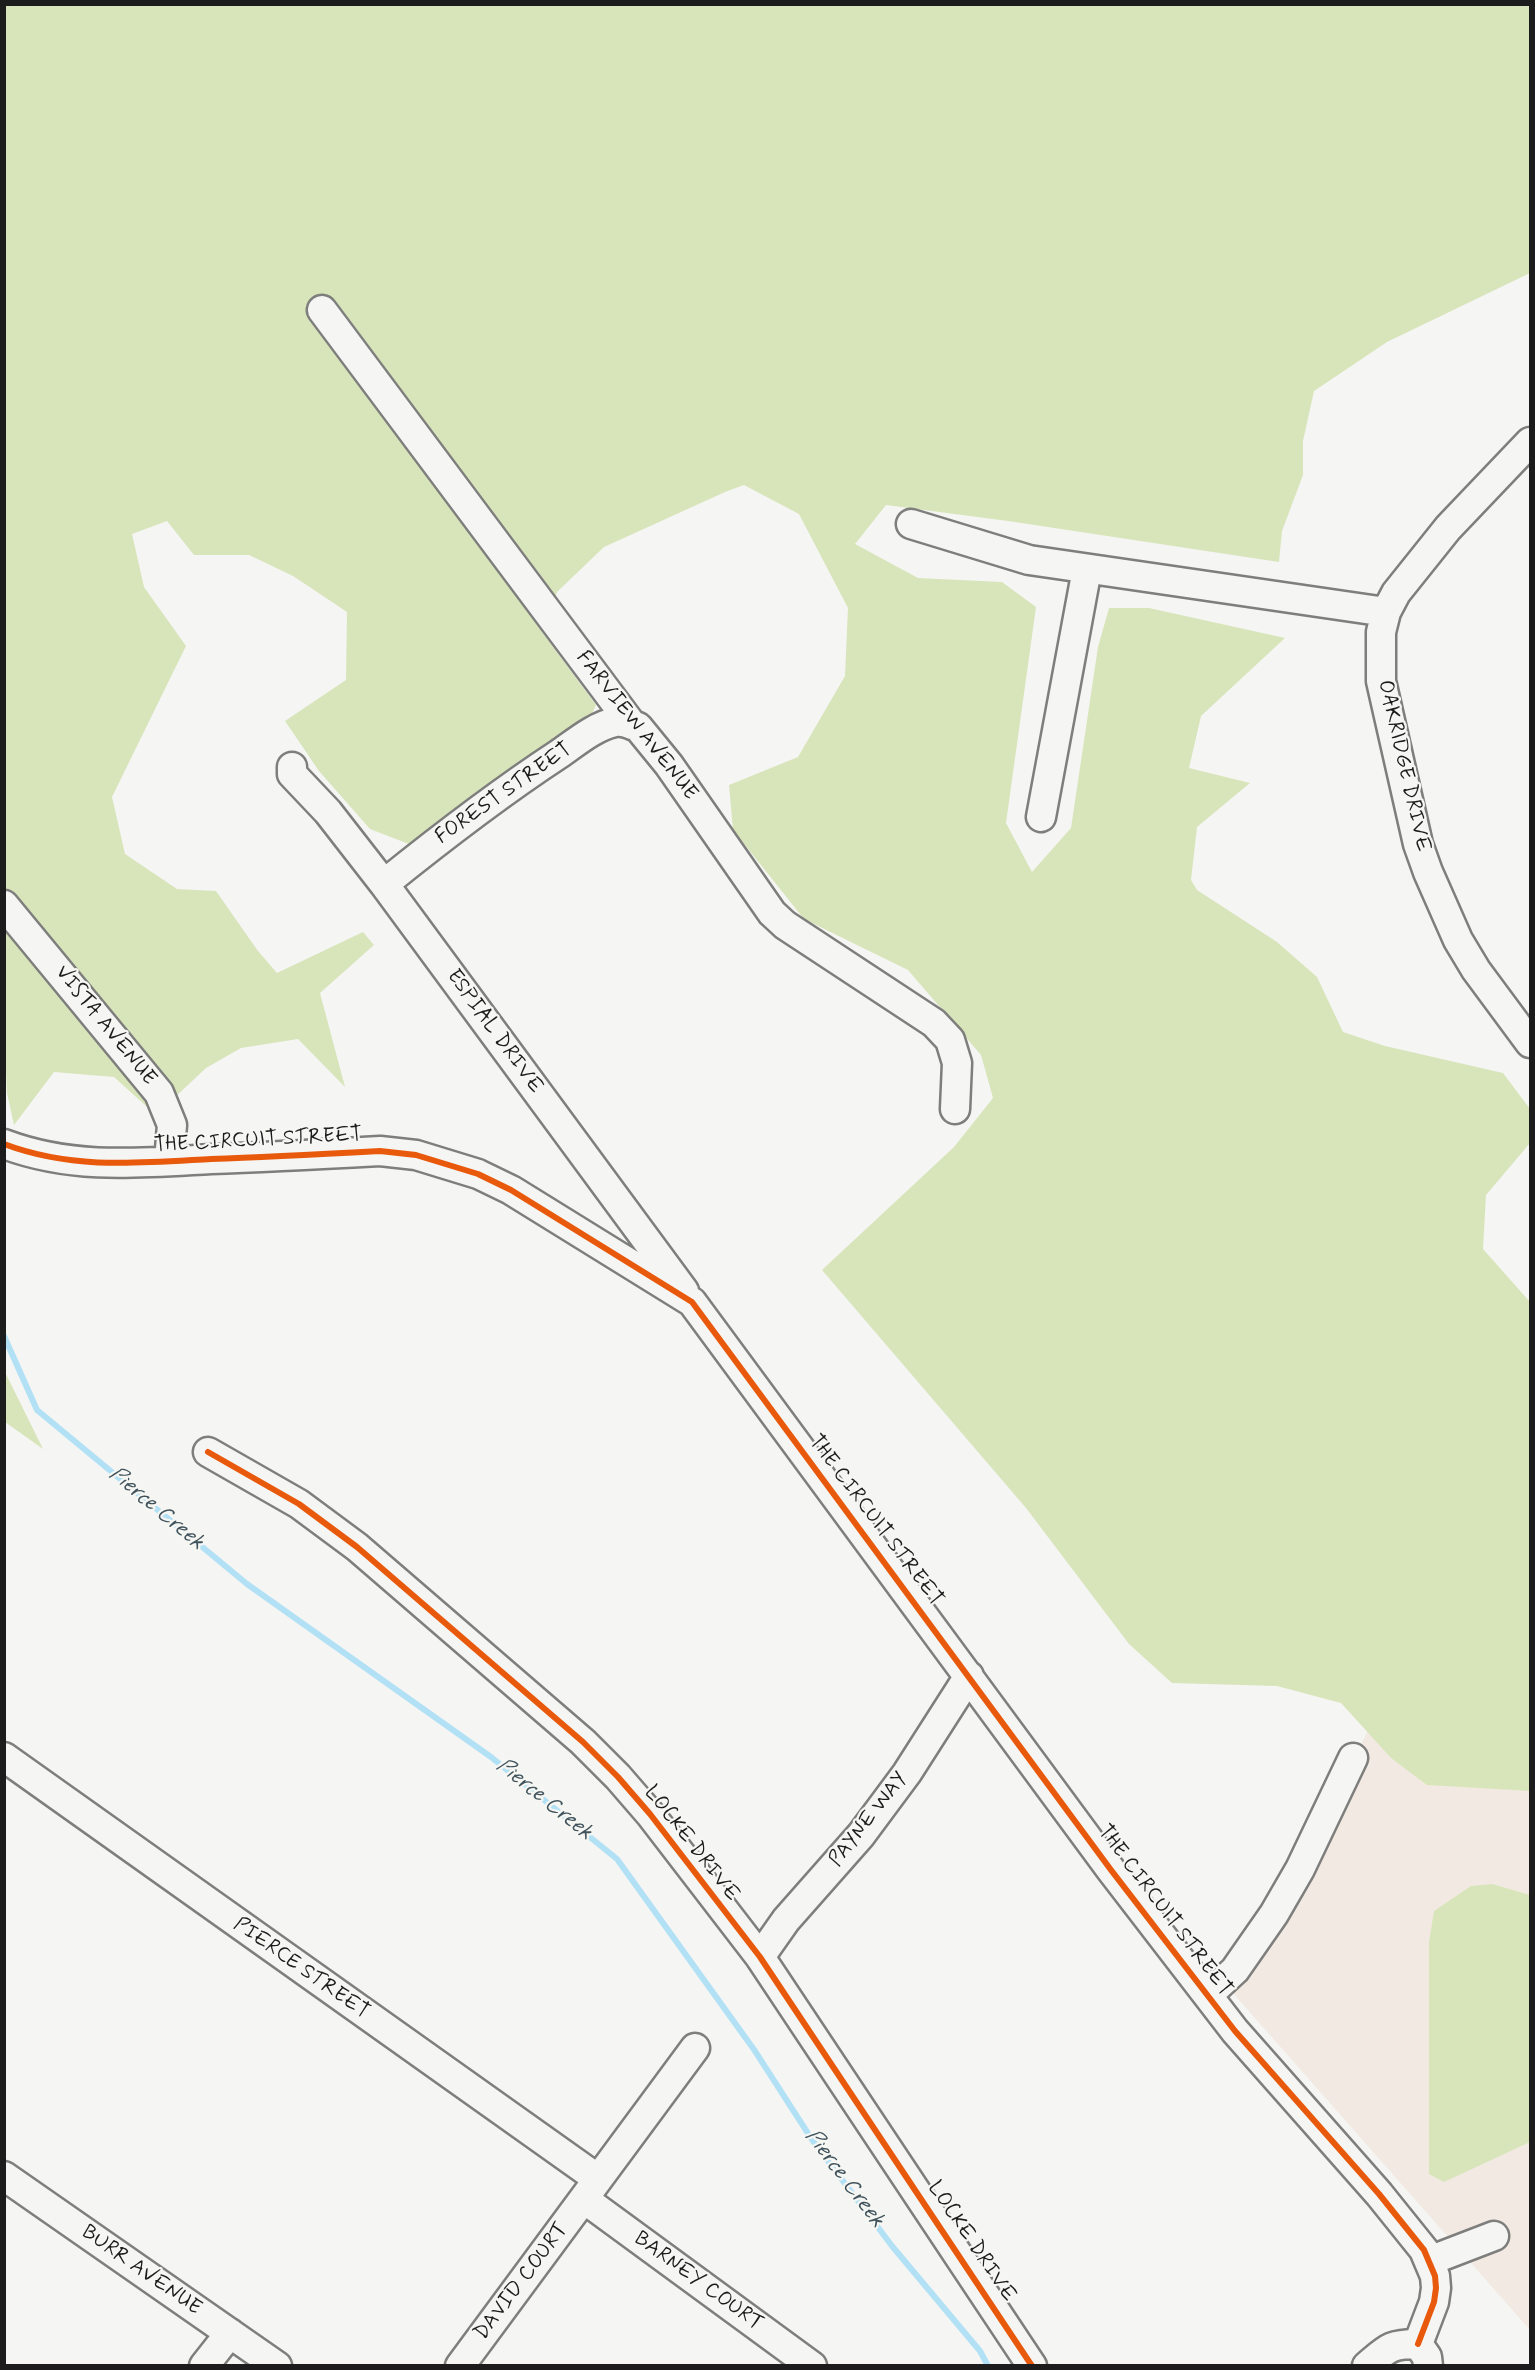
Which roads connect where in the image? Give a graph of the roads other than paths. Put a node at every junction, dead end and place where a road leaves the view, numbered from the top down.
1 (322, 310) dead end
2 (1530, 442) edge
3 (911, 524) dead end
4 (1087, 569) junction
5 (1386, 612) junction
6 (632, 725) junction
7 (292, 767) dead end
8 (1041, 817) dead end
9 (384, 884) junction
10 (4, 905) edge
11 (1530, 1043) edge
12 (955, 1109) dead end
13 (4, 1144) edge
14 (169, 1161) junction
15 (692, 1302) junction
16 (208, 1452) dead end
17 (969, 1676) junction
18 (4, 1757) edge
19 (1353, 1758) dead end
20 (760, 1957) junction
21 (1208, 1995) junction
22 (695, 2048) dead end
23 (4, 2176) edge
24 (591, 2189) junction
25 (1494, 2236) dead end
26 (1429, 2261) junction
27 (230, 2333) junction
28 (1423, 2355) edge
29 (204, 2366) edge
30 (277, 2366) edge
31 (460, 2366) edge
32 (812, 2366) edge
33 (1032, 2366) edge
34 (1367, 2366) edge

1 - 6 street, FARVIEW AVENUE
2 - 5 street, OAKRIDGE DRIVE
3 - 4 street
4 - 5 street
4 - 8 street
5 - 11 street, OAKRIDGE DRIVE
6 - 9 street, FOREST STREET
6 - 12 street, FARVIEW AVENUE
7 - 9 street, ESPIAL DRIVE
9 - 15 street, ESPIAL DRIVE
10 - 14 street, VISTA AVENUE
13 - 14 street, THE CIRCUIT STREET
14 - 15 street, THE CIRCUIT STREET
15 - 17 street, THE CIRCUIT STREET
16 - 20 street, LOCKE DRIVE
17 - 20 street, PAYNE WAY
17 - 21 street, THE CIRCUIT STREET
18 - 24 street, PIERCE STREET
19 - 21 street
20 - 33 street, LOCKE DRIVE
21 - 26 street, THE CIRCUIT STREET
22 - 24 street
23 - 27 street, BURR AVENUE
24 - 31 street, DAVID COURT
24 - 32 street, BARNEY COURT
25 - 26 street
26 - 28 street, THE CIRCUIT STREET
27 - 29 street
27 - 30 street, BURR AVENUE
28 - 34 street

